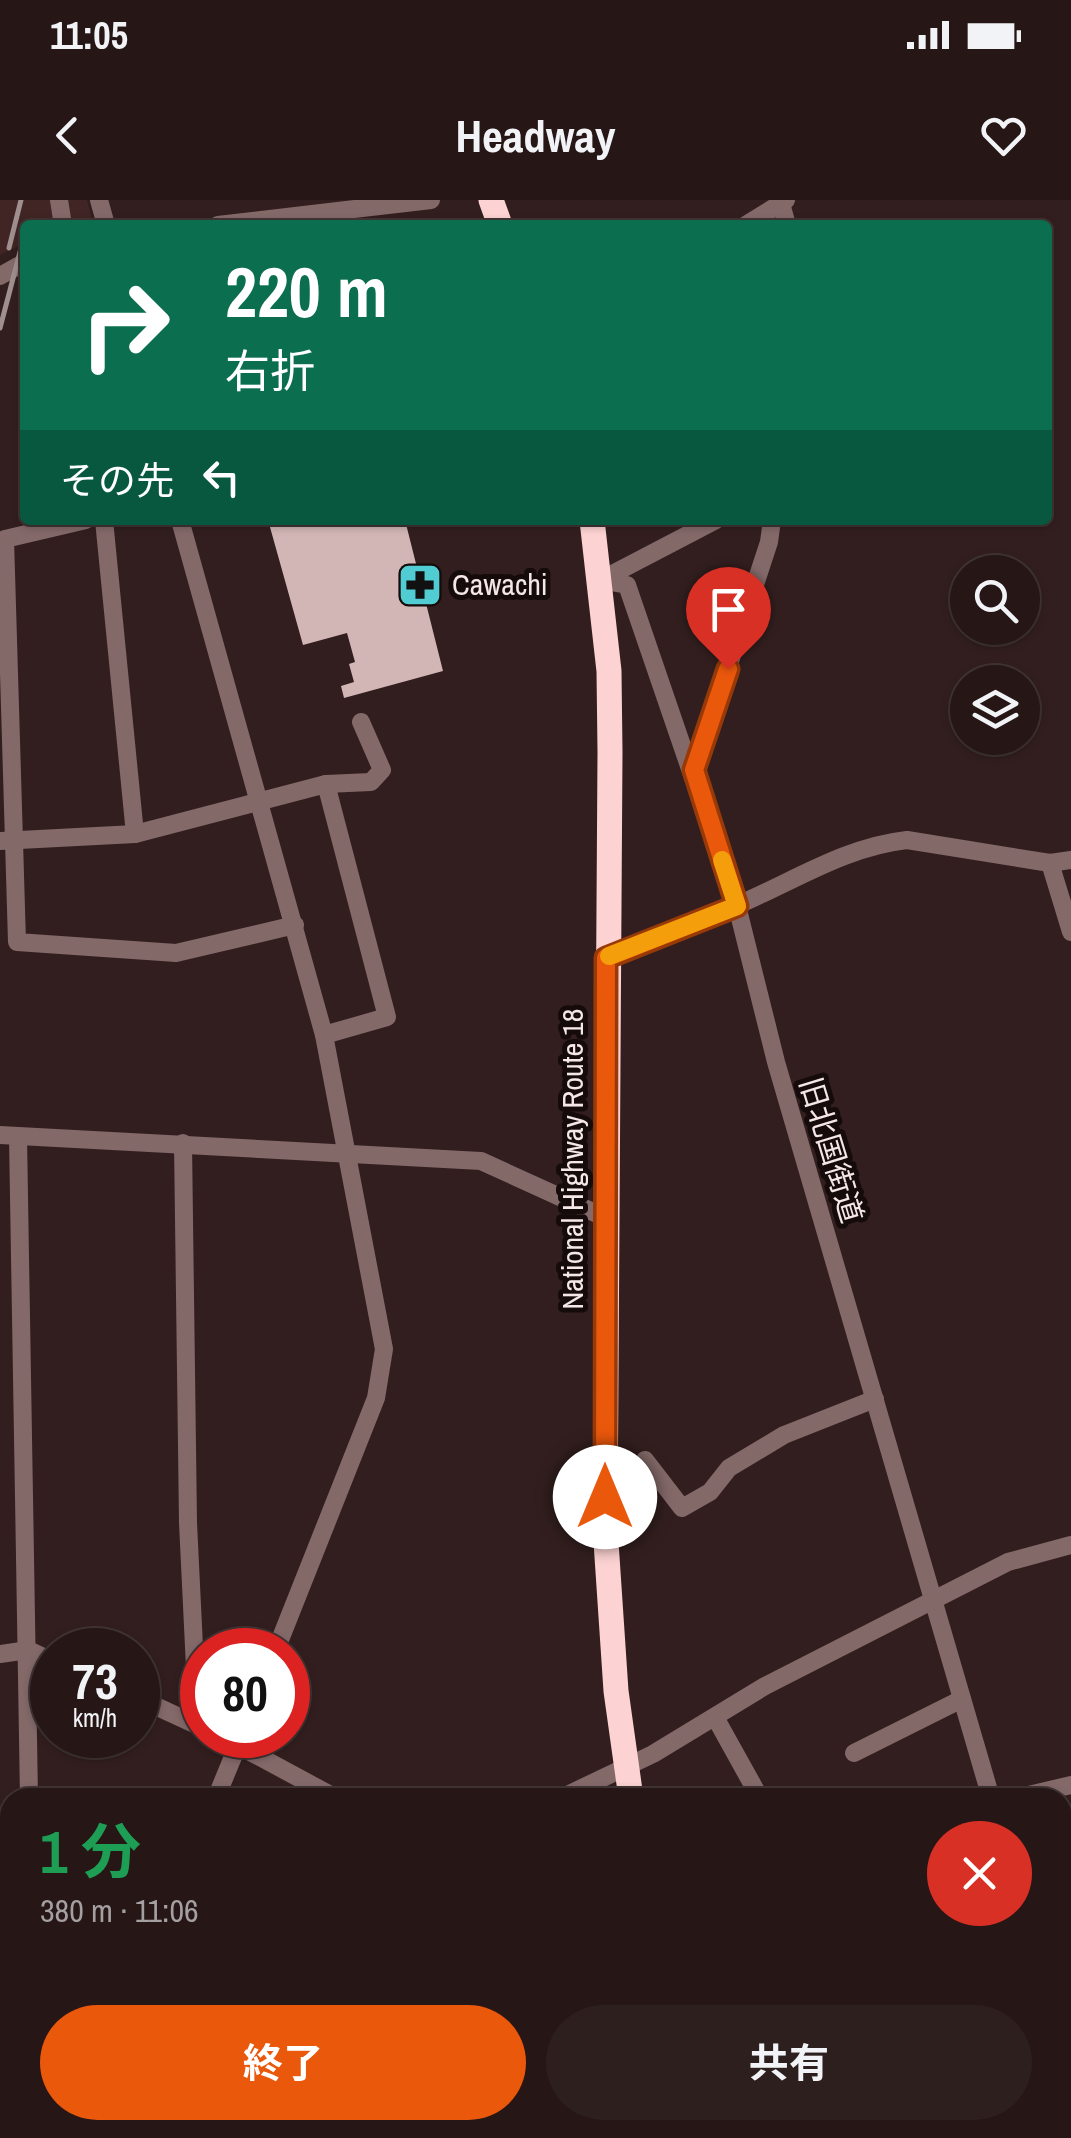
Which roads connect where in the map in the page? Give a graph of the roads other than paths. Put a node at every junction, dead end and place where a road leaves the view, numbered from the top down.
1 (431, 200) edge
2 (783, 201) edge
3 (261, 220) edge
4 (754, 220) edge
5 (65, 525) edge
6 (104, 525) edge
7 (181, 525) edge
8 (593, 525) edge
9 (706, 525) edge
10 (771, 525) edge
11 (600, 580) junction
12 (361, 722) dead end
13 (694, 770) junction
14 (326, 784) junction
15 (262, 802) junction
16 (135, 834) junction
17 (6, 841) edge
18 (1071, 860) edge
19 (1050, 863) junction
20 (737, 906) junction
21 (295, 925) junction
22 (1071, 932) edge
23 (606, 958) junction
24 (324, 1036) junction
25 (9, 1136) edge
26 (183, 1143) junction
27 (346, 1157) junction
28 (604, 1217) junction
29 (875, 1399) junction
30 (645, 1460) dead end
31 (1071, 1544) edge
32 (934, 1602) junction
33 (193, 1628) edge
34 (284, 1628) edge
35 (28, 1650) junction
36 (0, 1654) edge
37 (962, 1699) junction
38 (715, 1716) junction
39 (854, 1753) dead end
40 (233, 1758) edge
41 (270, 1758) edge
42 (624, 1769) junction
43 (29, 1788) edge
44 (220, 1788) edge
45 (320, 1788) edge
46 (583, 1788) edge
47 (629, 1788) edge
48 (755, 1788) edge
49 (989, 1788) edge

1 - 3 street
2 - 4 street
5 - 17 street
6 - 16 street
7 - 15 street
8 - 11 highway, National Highway Route 18
9 - 11 street
10 - 13 street
11 - 13 street, 旧北国街道
11 - 23 highway, National Highway Route 18
12 - 14 street
13 - 20 street, 旧北国街道
14 - 15 street
14 - 24 street
15 - 16 street
15 - 21 street
16 - 17 street
17 - 21 street
18 - 19 street
19 - 20 street
19 - 22 street
20 - 23 street
20 - 29 street, 旧北国街道
21 - 24 street
23 - 28 highway, National Highway Route 18
24 - 27 street
25 - 26 street
25 - 35 street
26 - 27 street
26 - 33 street
27 - 28 street
27 - 34 street
28 - 42 highway, National Highway Route 18
29 - 30 street
29 - 32 street, 旧北国街道
31 - 32 street
32 - 37 street, 旧北国街道
32 - 38 street
35 - 36 street
35 - 43 street
37 - 39 street
37 - 49 street, 旧北国街道
38 - 42 street
38 - 48 street
40 - 44 street
41 - 45 street
42 - 46 street
42 - 47 highway, National Highway Route 18

